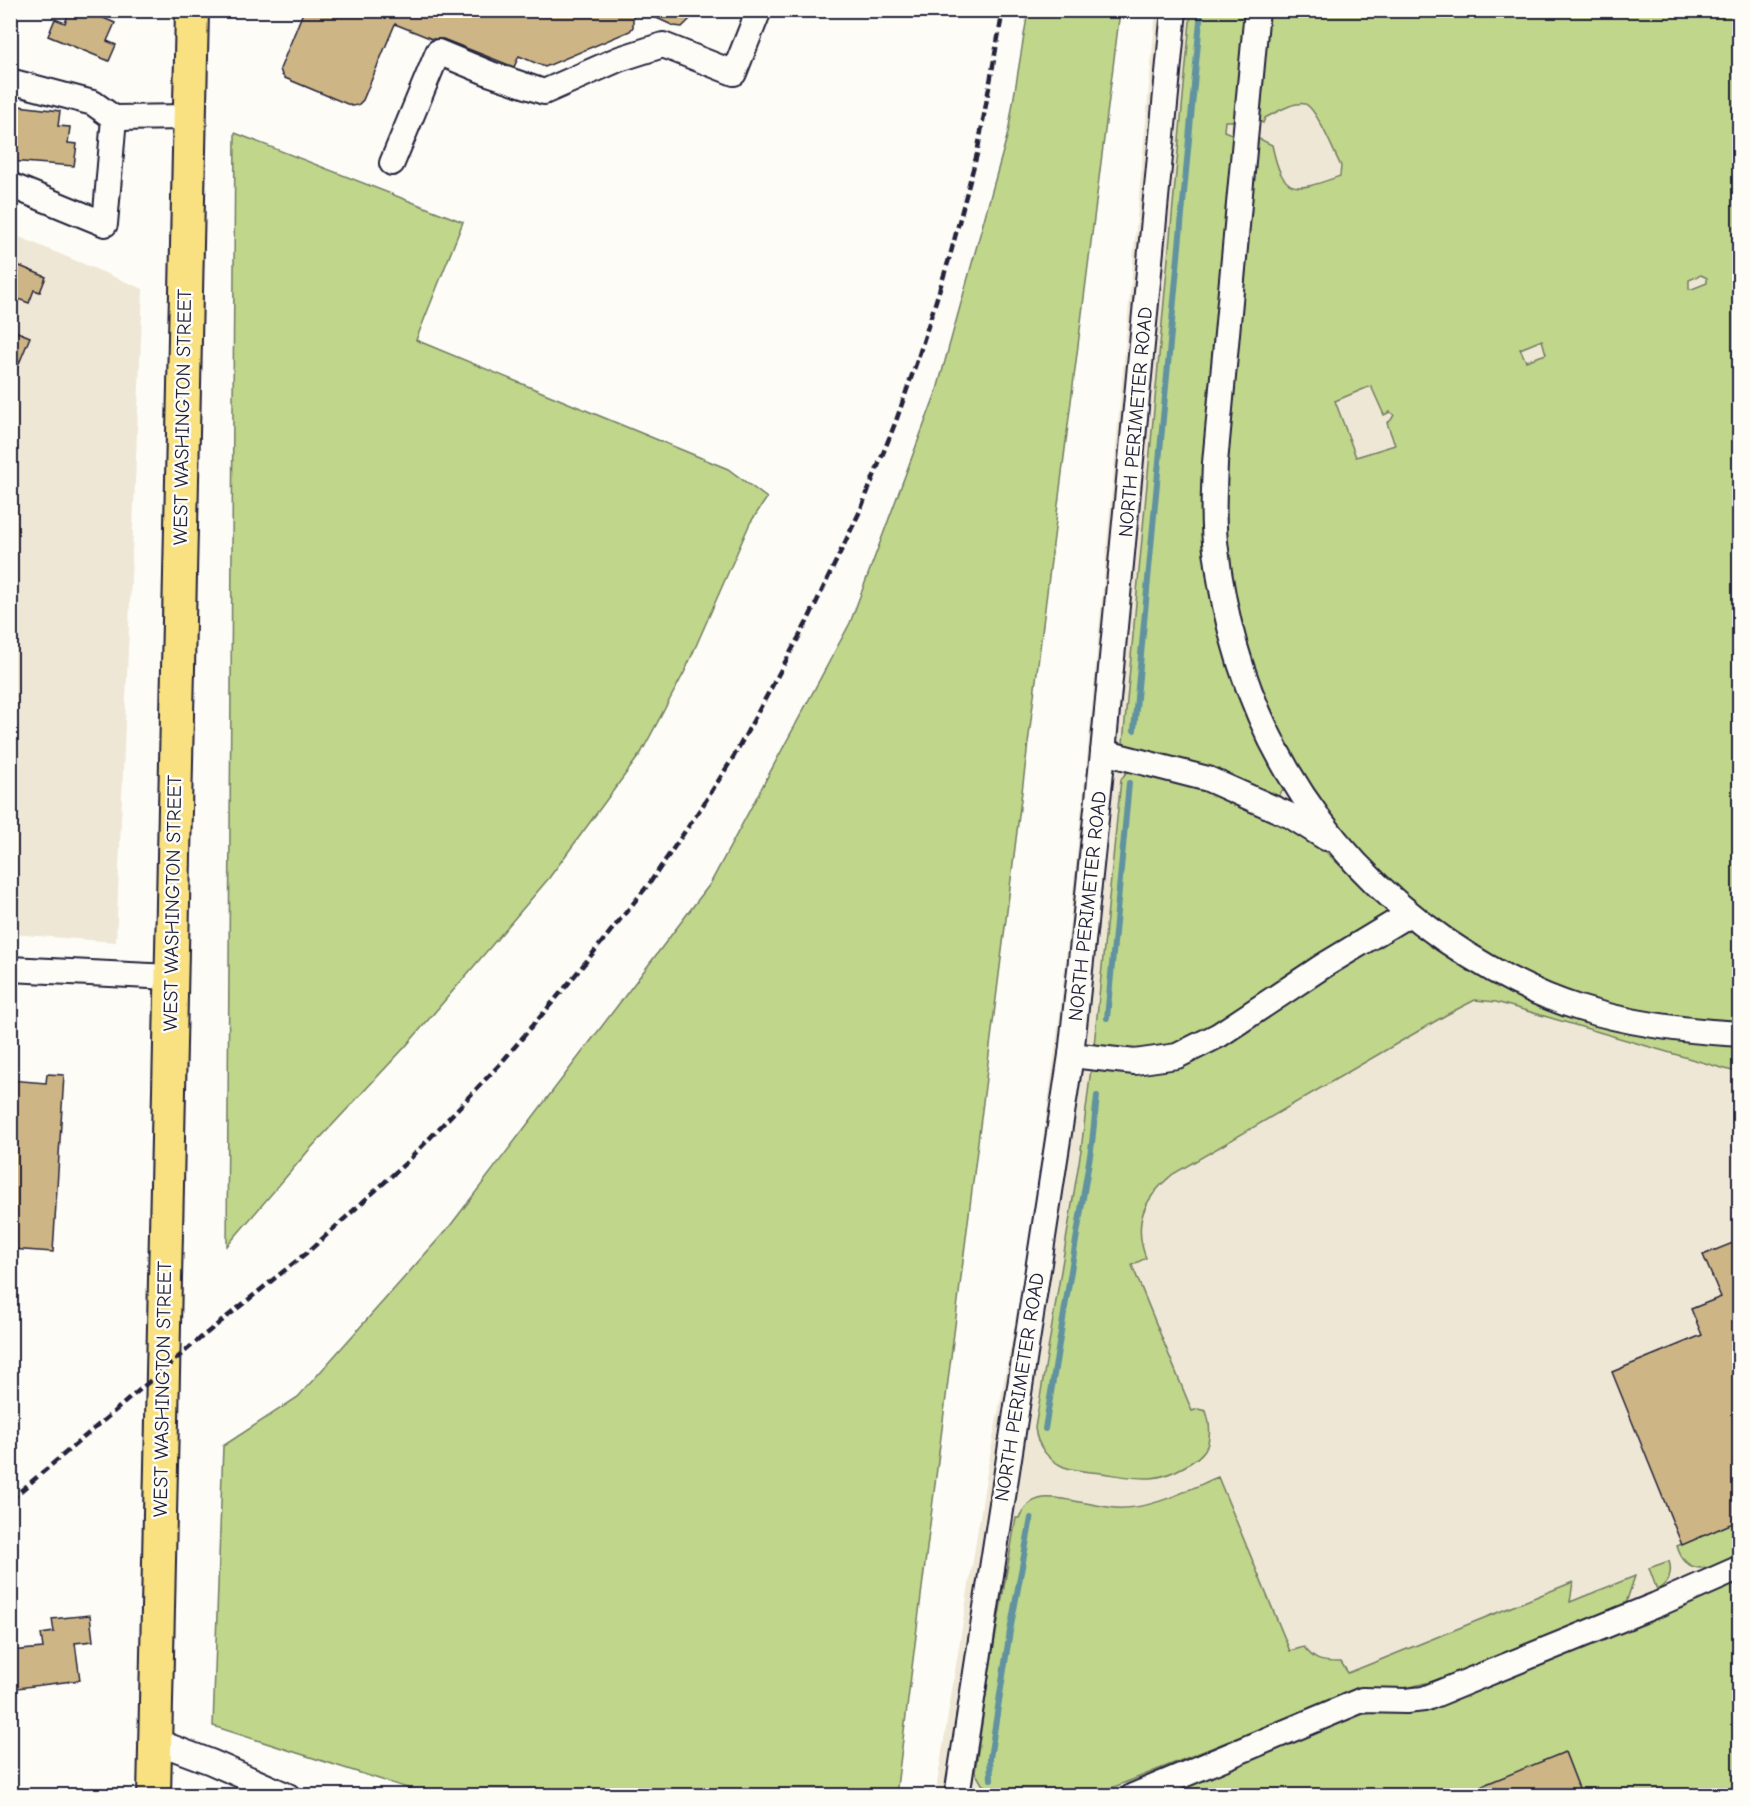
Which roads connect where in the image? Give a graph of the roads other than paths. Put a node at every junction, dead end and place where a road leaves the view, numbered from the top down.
1 (192, 10) edge
2 (759, 10) edge
3 (1174, 10) edge
4 (1257, 10) edge
5 (10, 81) edge
6 (189, 117) junction
7 (114, 118) junction
8 (392, 163) dead end
9 (10, 184) edge
10 (1103, 752) junction
11 (1338, 845) junction
12 (1408, 914) junction
13 (10, 969) edge
14 (170, 977) junction
15 (1740, 1034) edge
16 (1071, 1055) junction
17 (1740, 1568) edge
18 (155, 1741) junction
19 (154, 1796) edge
20 (288, 1796) edge
21 (957, 1796) edge
22 (1133, 1796) edge

1 - 6 main road, WEST WASHINGTON STREET
2 - 8 street
3 - 10 street, NORTH PERIMETER ROAD
4 - 11 street
5 - 7 street
6 - 7 street
6 - 14 main road, WEST WASHINGTON STREET
7 - 9 street
10 - 11 street
10 - 16 street, NORTH PERIMETER ROAD
11 - 12 street
12 - 15 street
12 - 16 street
13 - 14 street
14 - 18 main road, WEST WASHINGTON STREET
16 - 21 street, NORTH PERIMETER ROAD
17 - 22 street
18 - 19 main road, WEST WASHINGTON STREET
18 - 20 street

